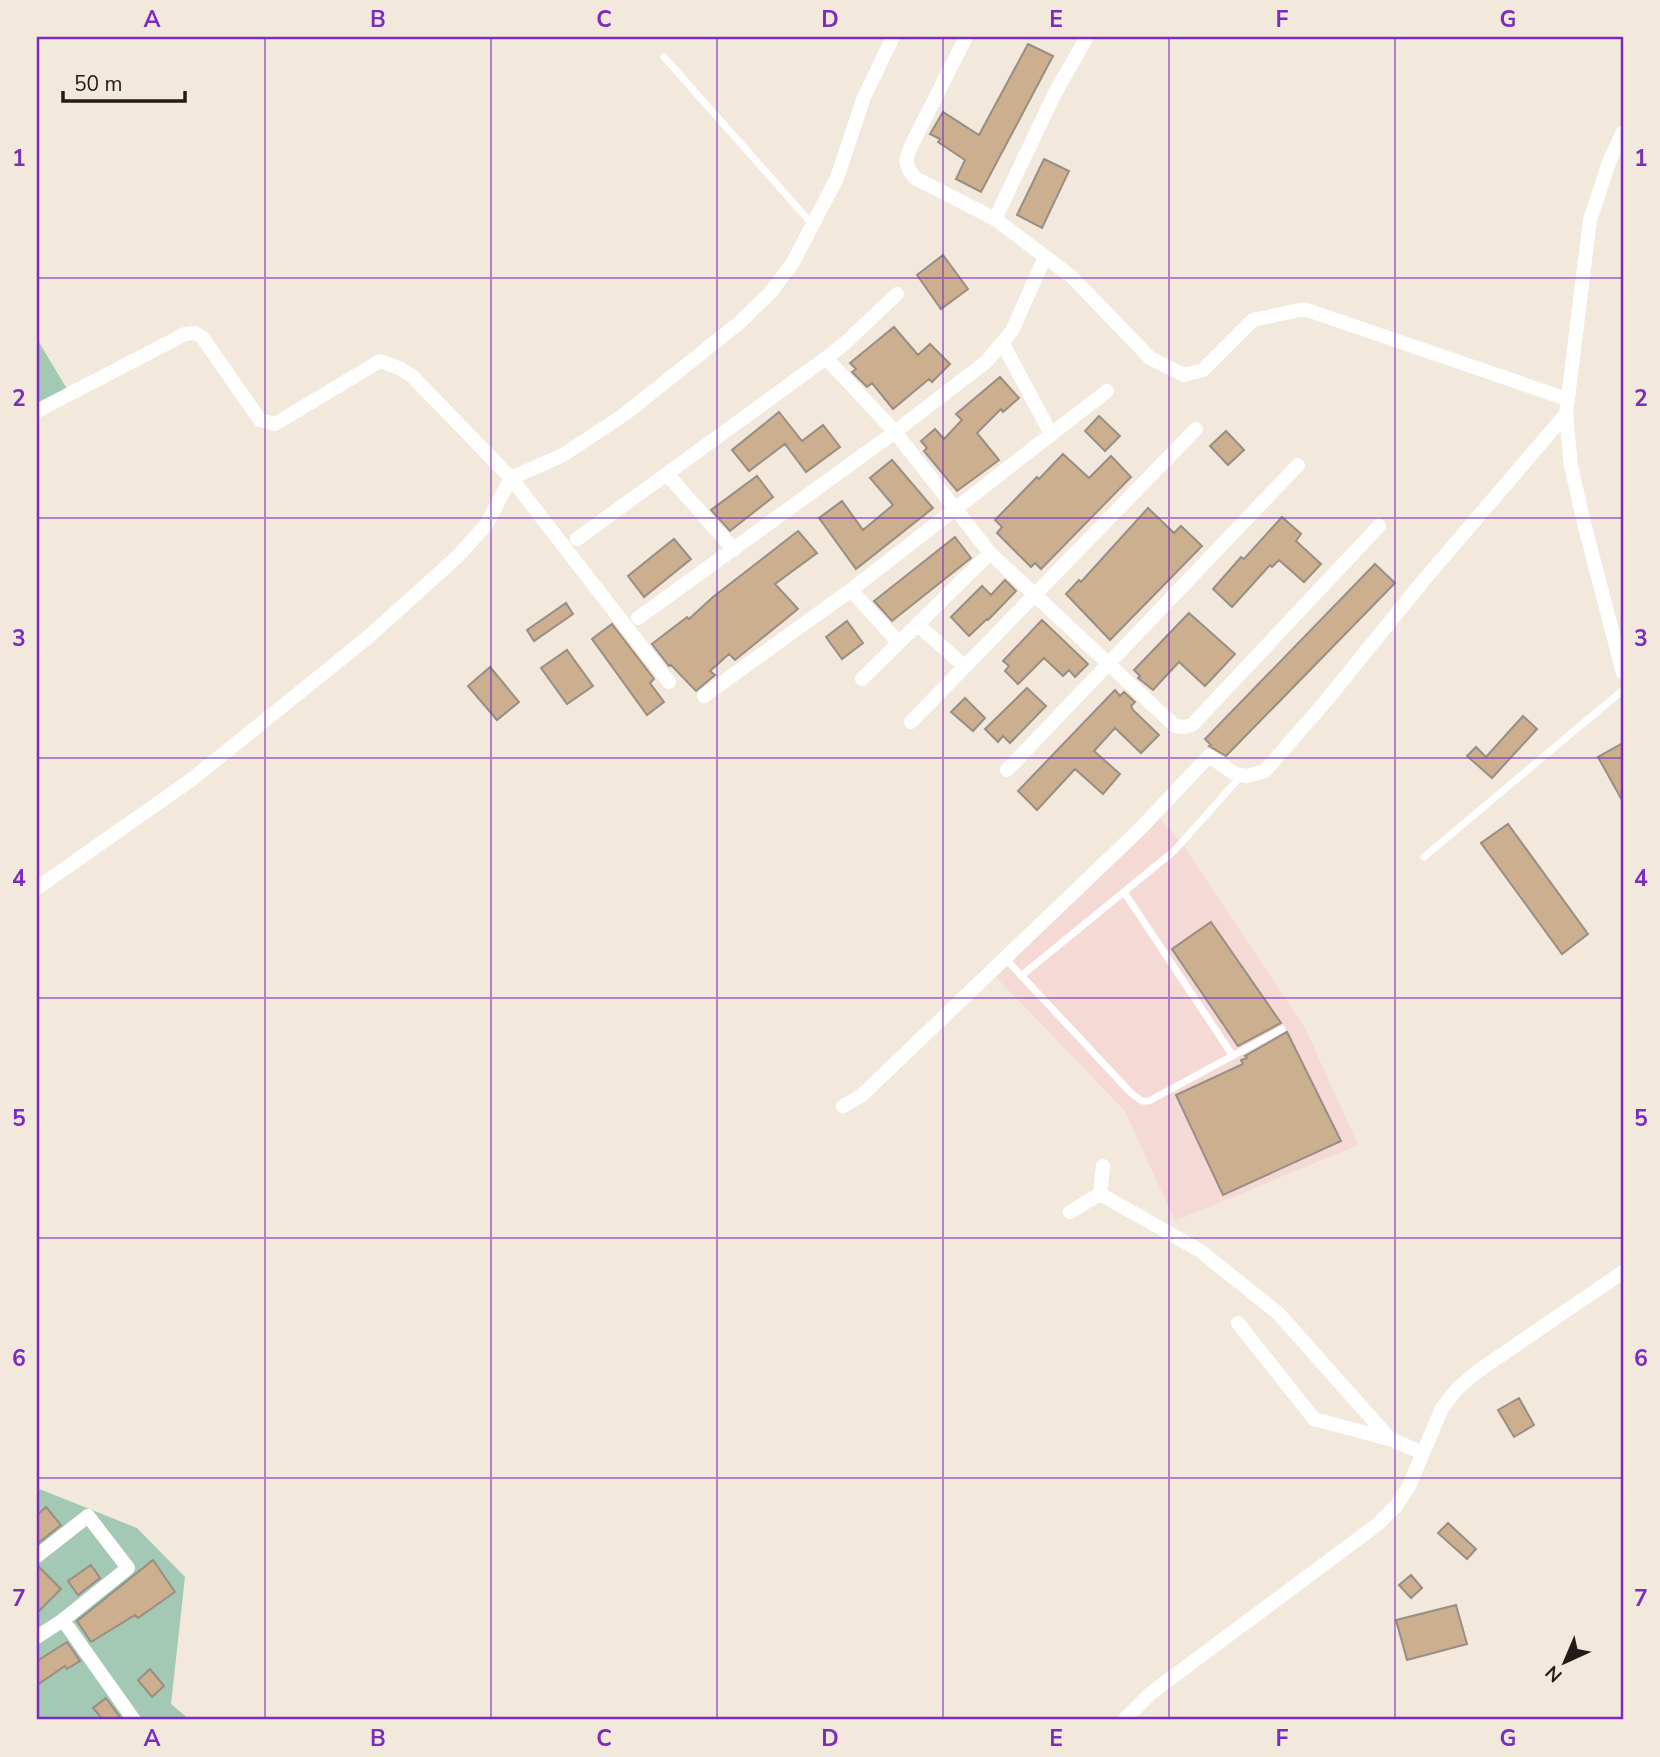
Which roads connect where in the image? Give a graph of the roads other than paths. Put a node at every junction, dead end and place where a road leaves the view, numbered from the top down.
1 (893, 37) edge
2 (966, 37) edge
3 (1087, 37) edge
4 (664, 57) dead end
5 (1623, 132) edge
6 (995, 219) junction
7 (811, 224) junction
8 (1045, 257) junction
9 (897, 294) dead end
10 (1003, 344) junction
11 (826, 358) junction
12 (1107, 391) dead end
13 (1567, 406) junction
14 (37, 411) edge
15 (1196, 429) dead end
16 (895, 432) junction
17 (1051, 434) junction
18 (1298, 465) dead end
19 (667, 474) junction
20 (511, 478) junction
21 (956, 510) junction
22 (1378, 526) dead end
23 (577, 539) dead end
24 (734, 550) junction
25 (990, 554) junction
26 (852, 590) junction
27 (1034, 594) junction
28 (638, 618) dead end
29 (917, 624) junction
30 (898, 642) junction
31 (1109, 665) junction
32 (964, 666) junction
33 (1623, 673) edge
34 (862, 679) dead end
35 (669, 682) dead end
36 (1623, 690) edge
37 (704, 696) dead end
38 (911, 722) dead end
39 (1007, 770) dead end
40 (1241, 775) junction
41 (1424, 857) dead end
42 (37, 888) edge
43 (1124, 892) junction
44 (1004, 957) junction
45 (1021, 976) junction
46 (1282, 1029) dead end
47 (1233, 1056) junction
48 (843, 1106) dead end
49 (1103, 1166) dead end
50 (1100, 1194) junction
51 (1070, 1212) dead end
52 (1623, 1272) edge
53 (1238, 1323) dead end
54 (1390, 1439) junction
55 (1423, 1453) junction
56 (37, 1556) edge
57 (64, 1620) junction
58 (37, 1637) edge
59 (134, 1720) edge
60 (1124, 1720) edge

1 - 7 street
2 - 6 street
3 - 6 street
4 - 7 lane
5 - 13 street
6 - 8 street
7 - 20 street
8 - 10 street
8 - 13 street
9 - 11 street
10 - 16 street
10 - 17 street
11 - 16 street
11 - 19 street
12 - 17 street
13 - 33 street
13 - 40 street
14 - 20 street
15 - 27 street
16 - 21 street
16 - 24 street
17 - 21 street
18 - 31 street
19 - 23 street
19 - 24 street
20 - 35 street
20 - 42 street
21 - 25 street
21 - 26 street
22 - 31 street
24 - 28 street
25 - 27 street
25 - 29 street
26 - 30 street
26 - 37 street
27 - 31 street
27 - 32 street
29 - 30 street
29 - 32 street
30 - 34 street
31 - 39 street
32 - 38 street
36 - 41 lane
40 - 43 lane
40 - 44 street
43 - 45 lane
43 - 47 lane
44 - 45 lane
44 - 48 street
45 - 47 lane
46 - 47 lane
49 - 50 street
50 - 51 street
50 - 54 street
52 - 55 street
53 - 54 street
54 - 55 street
55 - 60 street
56 - 57 street
57 - 58 street
57 - 59 street

